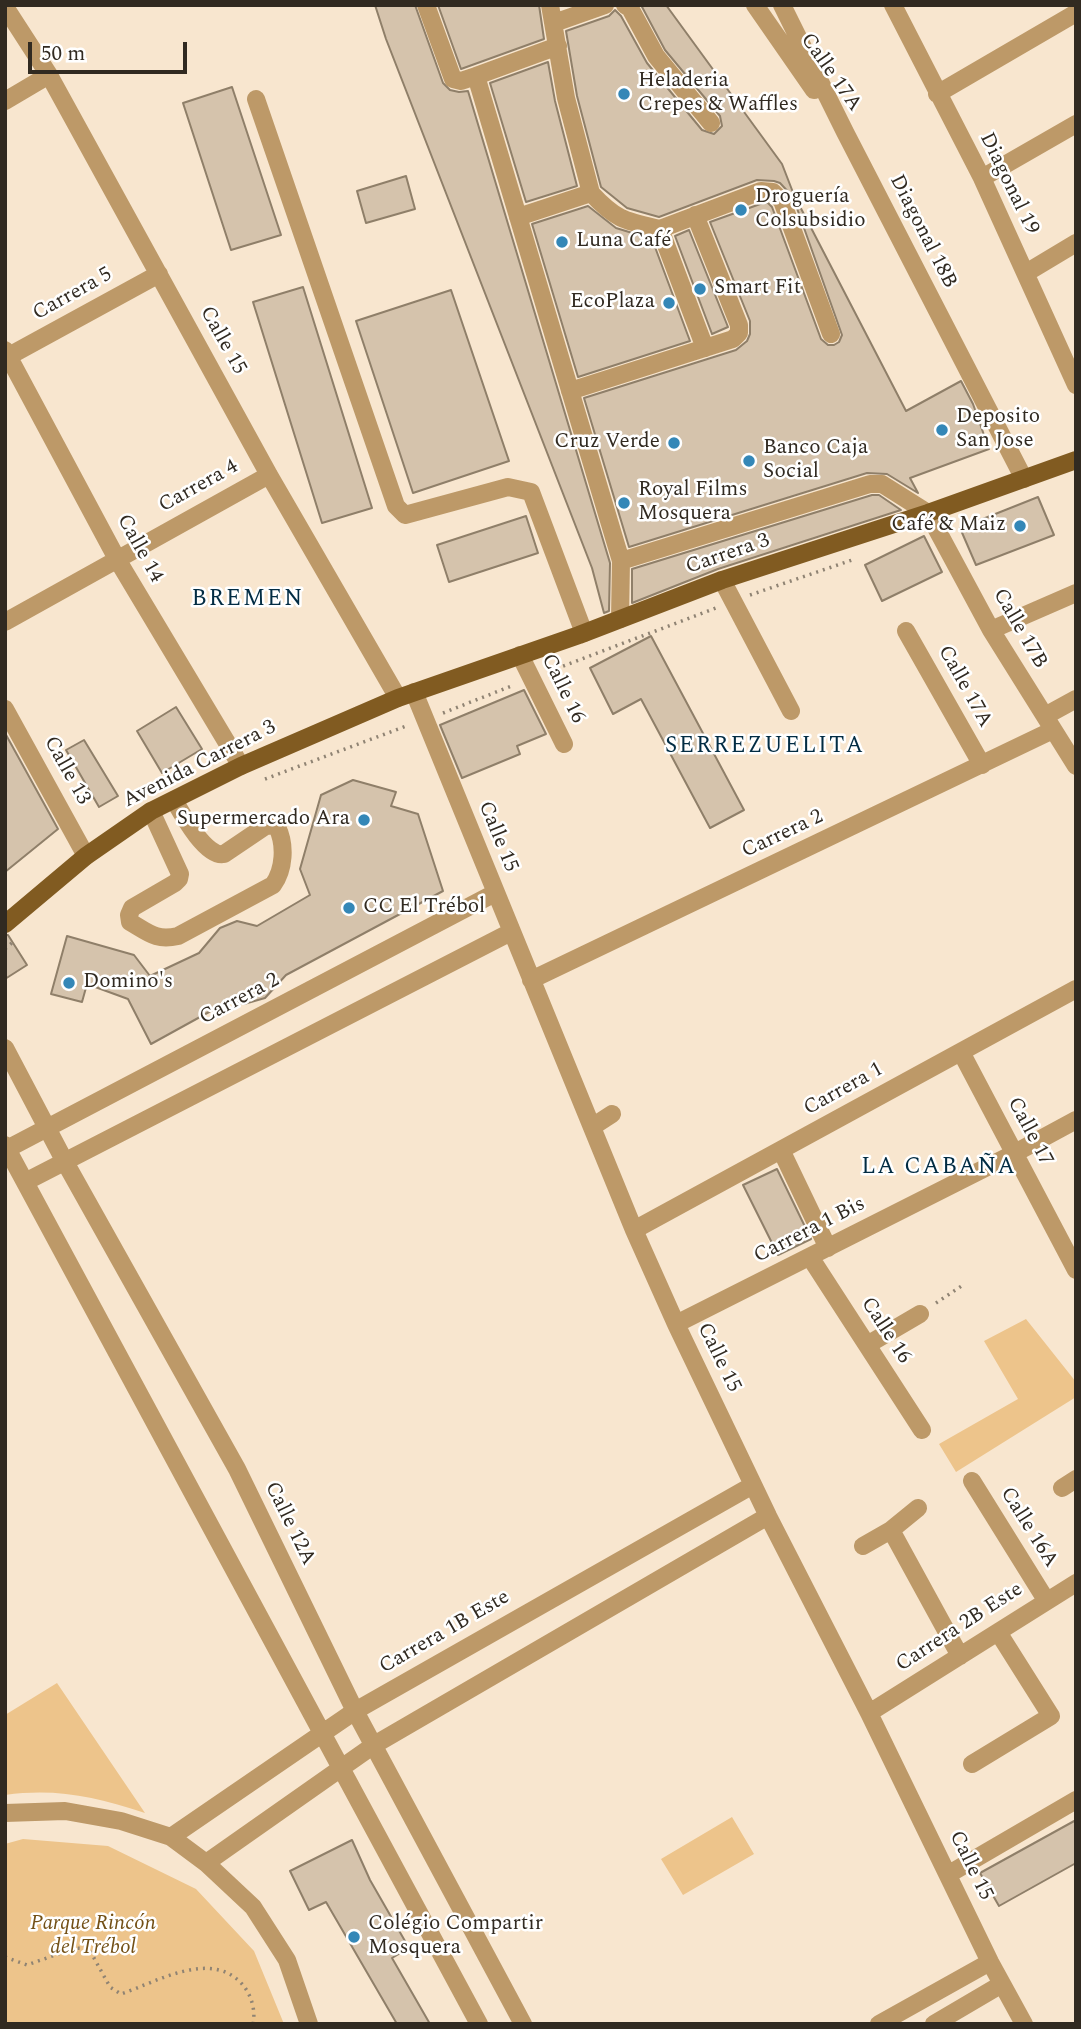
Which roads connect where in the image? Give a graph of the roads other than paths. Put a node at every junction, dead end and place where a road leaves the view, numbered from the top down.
1 (426, 5) edge
2 (605, 5) edge
3 (625, 5) edge
4 (755, 5) edge
5 (782, 5) edge
6 (893, 5) edge
7 (5, 7) edge
8 (1076, 13) edge
9 (552, 14) edge
10 (558, 46) junction
11 (49, 75) junction
12 (476, 76) junction
13 (937, 94) junction
14 (256, 99) dead end
15 (5, 101) edge
16 (711, 123) dead end
17 (1076, 124) edge
18 (845, 132) junction
19 (982, 178) junction
20 (591, 193) junction
21 (695, 215) junction
22 (518, 217) junction
23 (660, 229) junction
24 (1076, 243) edge
25 (1026, 273) junction
26 (159, 274) junction
27 (831, 334) dead end
28 (705, 348) junction
29 (7, 353) edge
30 (1076, 385) edge
31 (570, 391) junction
32 (1076, 460) edge
33 (269, 475) junction
34 (1024, 479) junction
35 (929, 513) junction
36 (117, 559) junction
37 (621, 561) junction
38 (722, 580) junction
39 (1076, 593) edge
40 (620, 619) junction
41 (5, 622) edge
42 (991, 630) junction
43 (906, 631) dead end
44 (584, 633) junction
45 (520, 655) junction
46 (406, 695) junction
47 (1076, 699) edge
48 (5, 709) edge
49 (791, 711) dead end
50 (1049, 723) junction
51 (564, 744) dead end
52 (982, 765) junction
53 (241, 766) junction
54 (1076, 766) edge
55 (174, 800) junction
56 (151, 811) junction
57 (86, 856) junction
58 (495, 893) junction
59 (5, 924) edge
60 (511, 933) junction
61 (531, 980) junction
62 (1076, 989) edge
63 (5, 1048) edge
64 (961, 1052) junction
65 (611, 1114) dead end
66 (1076, 1120) edge
67 (47, 1127) junction
68 (592, 1127) junction
69 (6, 1147) edge
70 (781, 1150) junction
71 (1015, 1153) junction
72 (65, 1162) junction
73 (25, 1182) junction
74 (634, 1230) junction
75 (1068, 1235) edge
76 (828, 1248) junction
77 (810, 1257) junction
78 (1076, 1270) edge
79 (920, 1314) road end
80 (676, 1324) junction
81 (867, 1345) junction
82 (922, 1430) dead end
83 (972, 1481) dead end
84 (753, 1485) junction
85 (918, 1508) dead end
86 (768, 1516) junction
87 (891, 1531) junction
88 (863, 1546) dead end
89 (1076, 1583) edge
90 (1046, 1600) junction
91 (998, 1632) junction
92 (960, 1656) junction
93 (355, 1711) junction
94 (869, 1713) junction
95 (322, 1732) junction
96 (374, 1745) junction
97 (972, 1763) dead end
98 (340, 1767) junction
99 (1076, 1800) edge
100 (5, 1813) edge
101 (172, 1837) junction
102 (206, 1863) junction
103 (949, 1874) junction
104 (990, 1962) junction
105 (1002, 1984) junction
106 (309, 2024) edge
107 (479, 2024) edge
108 (523, 2024) edge
109 (879, 2024) edge
110 (934, 2024) edge
111 (1024, 2024) edge

1 - 12 street
2 - 9 street
3 - 16 street
4 - 18 street, Calle 17A
5 - 18 street, Diagonal 18B
6 - 13 street, Diagonal 19
7 - 11 street, Calle 15
8 - 13 street
9 - 10 street
10 - 12 street
10 - 20 street
11 - 15 street
11 - 26 street, Calle 15
12 - 22 street
13 - 19 street, Diagonal 19
14 - 44 street
17 - 19 street
18 - 34 street, Diagonal 18B
19 - 25 street, Diagonal 19
20 - 22 street
20 - 23 street
21 - 23 street
21 - 27 street
21 - 28 street
22 - 31 street
23 - 28 street
24 - 25 street
25 - 30 street, Diagonal 19
26 - 29 street, Carrera 5
26 - 33 street, Calle 15
28 - 31 street
29 - 36 street, Calle 14
31 - 37 street
32 - 34 main road, Carrera 3
33 - 36 street, Carrera 4
33 - 46 street, Calle 15
34 - 35 main road, Carrera 3
35 - 37 street
35 - 38 main road, Carrera 3
35 - 42 street, Calle 17B
36 - 41 street, Carrera 4
36 - 53 street, Calle 14
37 - 40 street
38 - 40 main road, Carrera 3
38 - 49 street
39 - 42 street
40 - 44 main road, Carrera 3
42 - 50 street, Calle 17B
43 - 52 street, Calle 17A
44 - 45 main road, Carrera 3
45 - 46 main road, Carrera 3
45 - 51 street, Calle 16
46 - 53 main road, Avenida Carrera 3
46 - 58 street, Calle 15
47 - 50 street, Carrera 2
48 - 57 street, Calle 13
50 - 52 street, Carrera 2
50 - 54 street, Calle 17B
52 - 61 street, Carrera 2
53 - 55 main road, Avenida Carrera 3
55 - 56 main road, Avenida Carrera 3
55 - 56 street
56 - 57 main road, Avenida Carrera 3
57 - 59 main road, Avenida Carrera 3
58 - 60 street, Calle 15
58 - 67 street, Carrera 2
60 - 61 street, Calle 15
60 - 72 street
61 - 68 street, Calle 15
62 - 64 street, Carrera 1
63 - 67 street, Calle 12A
64 - 70 street, Carrera 1
64 - 71 street, Calle 17
65 - 68 street
66 - 71 street, Carrera 1 Bis
67 - 69 street, Carrera 2
67 - 72 street, Calle 12A
68 - 74 street, Calle 15
69 - 73 street
70 - 74 street, Carrera 1
70 - 76 street
71 - 75 street, Calle 17
71 - 76 street, Carrera 1 Bis
72 - 73 street
72 - 93 street, Calle 12A
73 - 95 street
74 - 80 street, Calle 15
75 - 78 street, Calle 17
76 - 77 street, Carrera 1 Bis
77 - 80 street, Carrera 1 Bis
77 - 81 street, Calle 16
79 - 81 street
80 - 84 street, Calle 15
81 - 82 street, Calle 16
83 - 90 street, Calle 16A
84 - 86 street, Calle 15
84 - 93 street, Carrera 1B Este
85 - 87 street
86 - 94 street, Calle 15
86 - 96 street
87 - 88 street
87 - 92 street
89 - 90 street, Carrera 2B Este
90 - 91 street, Carrera 2B Este
91 - 92 street, Carrera 2B Este
91 - 97 street
92 - 94 street, Carrera 2B Este
93 - 95 street, Carrera 1B Este
93 - 96 street, Calle 12A
94 - 103 street, Calle 15
95 - 98 street
95 - 101 street, Carrera 1B Este
96 - 98 street
96 - 108 street, Calle 12A
98 - 102 street
98 - 107 street
99 - 103 street
100 - 101 street
101 - 102 street
102 - 106 street
103 - 104 street, Calle 15
104 - 105 street, Calle 15
104 - 109 street
105 - 110 street
105 - 111 street, Calle 15

